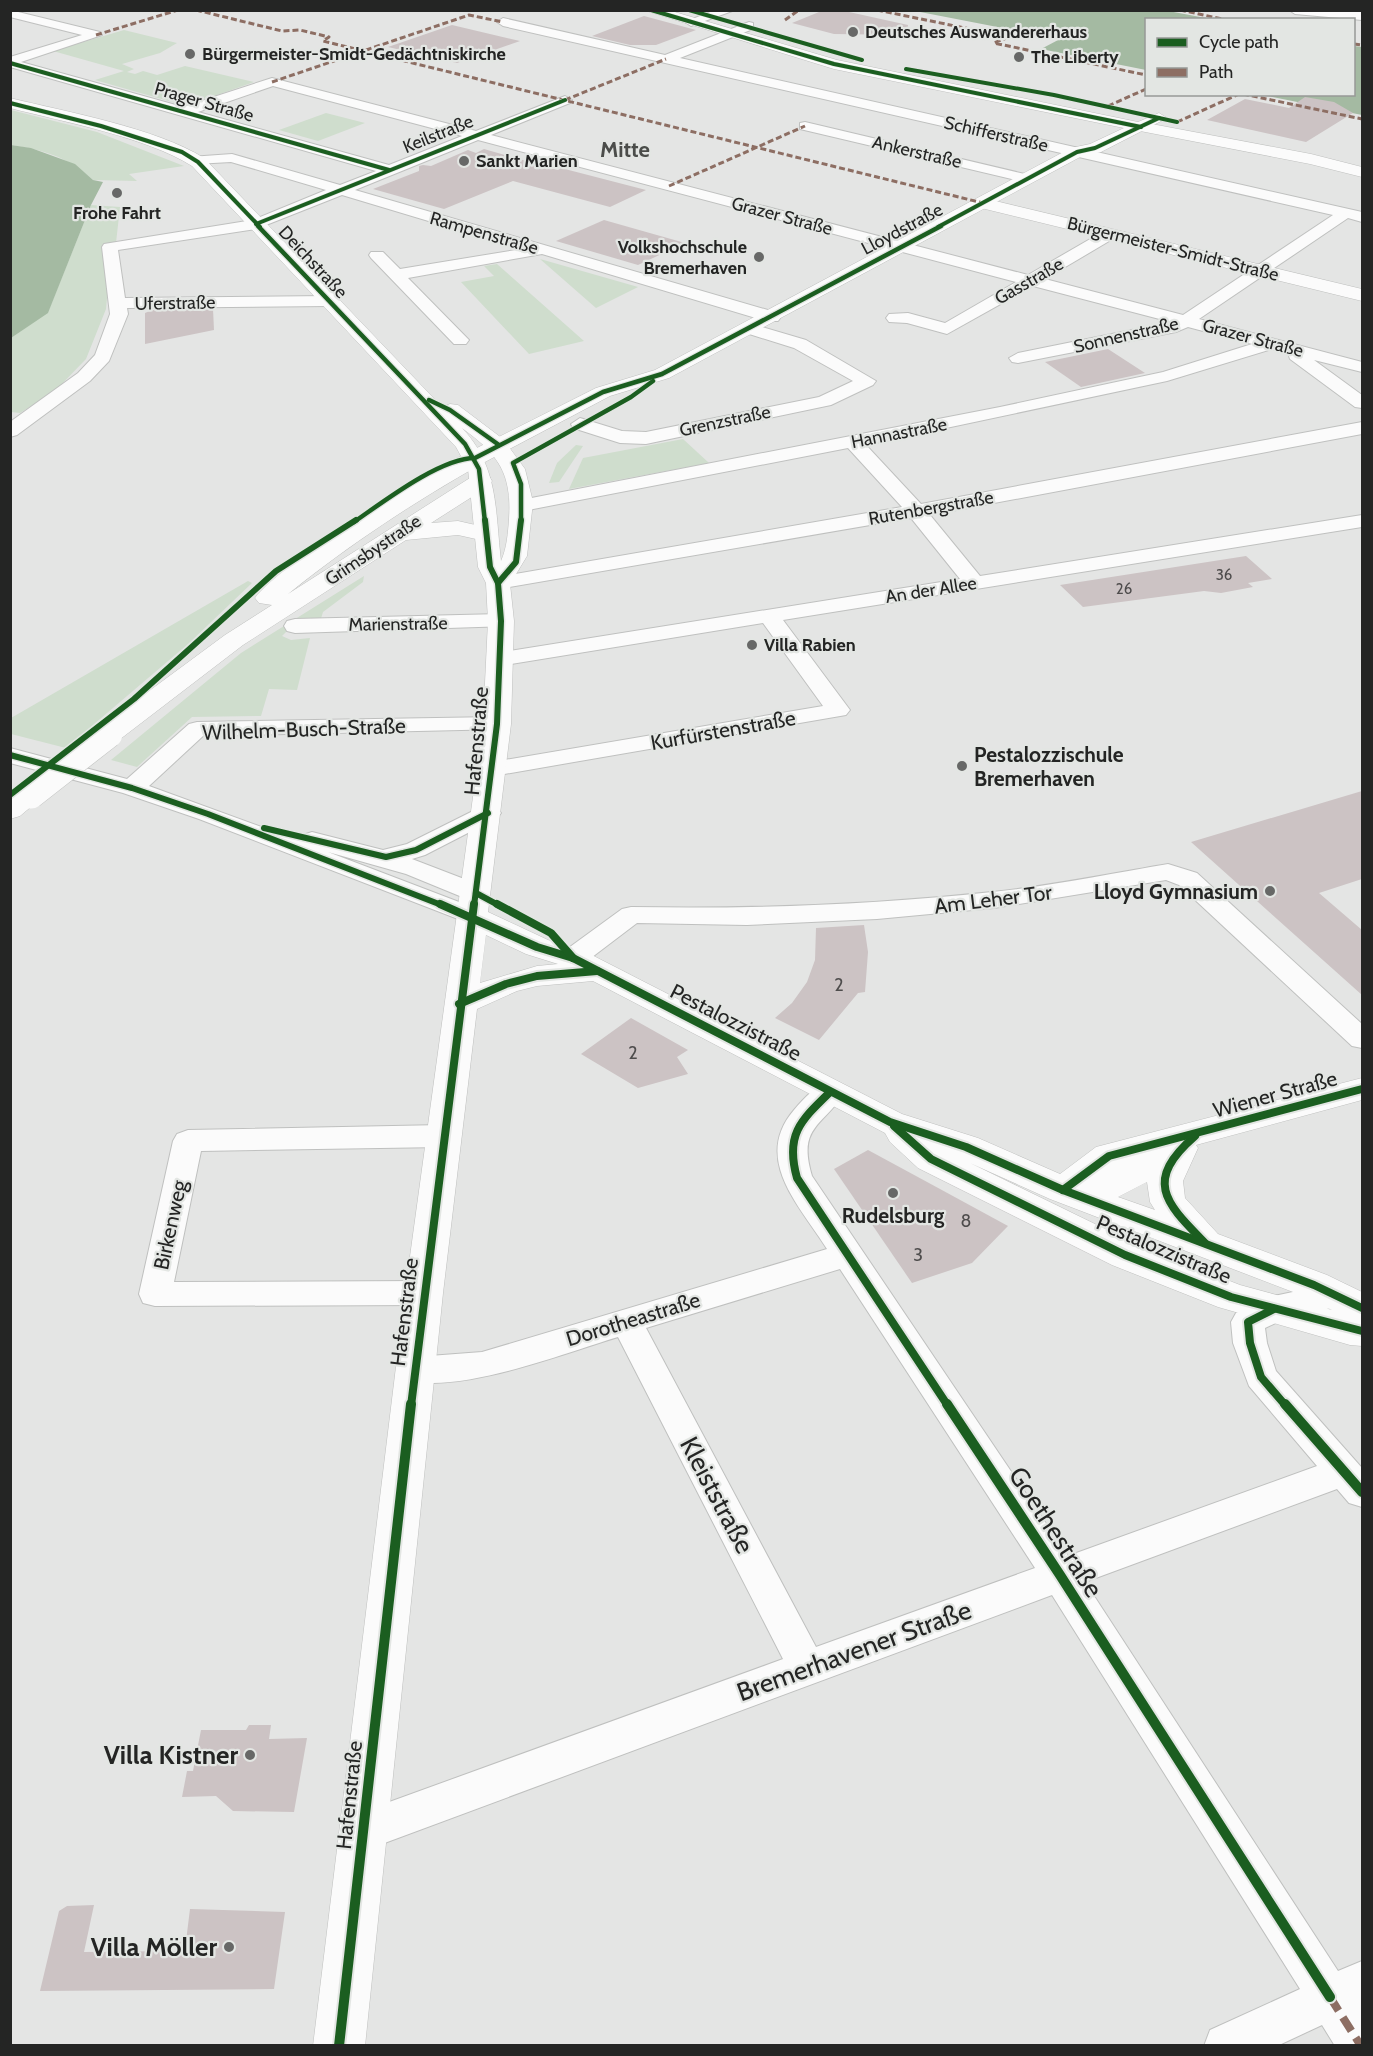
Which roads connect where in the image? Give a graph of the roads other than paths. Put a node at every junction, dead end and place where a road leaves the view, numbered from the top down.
1 (651, 10) edge
2 (1295, 10) edge
3 (10, 13) edge
4 (716, 13) edge
5 (690, 16) edge
6 (1362, 16) edge
7 (502, 22) dead end
8 (749, 27) junction
9 (728, 33) junction
10 (666, 59) junction
11 (10, 62) edge
12 (565, 100) dead end
13 (10, 103) edge
14 (857, 103) junction
15 (183, 112) junction
16 (1137, 120) junction
17 (1118, 122) junction
18 (476, 135) junction
19 (1077, 152) junction
20 (1311, 159) junction
21 (195, 160) junction
22 (389, 170) junction
23 (1362, 172) edge
24 (1029, 179) junction
25 (339, 190) junction
26 (984, 203) junction
27 (1354, 215) edge
28 (256, 224) junction
29 (1110, 234) junction
30 (900, 247) junction
31 (542, 250) junction
32 (376, 255) dead end
33 (1261, 271) junction
34 (396, 275) junction
35 (1030, 280) junction
36 (1362, 296) edge
37 (329, 301) junction
38 (118, 303) junction
39 (772, 317) junction
40 (895, 318) dead end
41 (1187, 321) junction
42 (752, 329) junction
43 (460, 340) dead end
44 (1277, 344) junction
45 (1018, 358) dead end
46 (1362, 367) edge
47 (662, 374) junction
48 (418, 395) junction
49 (1362, 403) edge
50 (580, 424) junction
51 (1362, 429) edge
52 (10, 431) edge
53 (853, 442) junction
54 (506, 454) junction
55 (478, 469) junction
56 (523, 505) junction
57 (916, 511) junction
58 (1362, 521) edge
59 (397, 534) junction
60 (485, 534) junction
61 (498, 583) junction
62 (975, 583) junction
63 (769, 616) junction
64 (501, 621) junction
65 (296, 626) dead end
66 (234, 640) junction
67 (500, 659) junction
68 (497, 724) junction
69 (10, 755) edge
70 (493, 769) junction
71 (132, 788) junction
72 (10, 810) edge
73 (488, 813) junction
74 (208, 814) junction
75 (386, 857) junction
76 (473, 904) junction
77 (585, 964) junction
78 (459, 1004) junction
79 (1362, 1039) edge
80 (1362, 1089) edge
81 (830, 1092) junction
82 (890, 1122) junction
83 (443, 1136) junction
84 (1189, 1141) junction
85 (980, 1183) junction
86 (1063, 1190) junction
87 (1096, 1240) junction
88 (1207, 1245) junction
89 (848, 1255) junction
90 (424, 1293) junction
91 (1349, 1301) edge
92 (1274, 1309) junction
93 (626, 1321) junction
94 (1362, 1331) edge
95 (416, 1370) junction
96 (1353, 1481) edge
97 (1060, 1575) junction
98 (807, 1668) junction
99 (363, 1831) junction
100 (1346, 1990) edge
101 (339, 2046) edge
102 (1226, 2046) edge
103 (1361, 2046) edge

1 - 5 main road
2 - 6 street
3 - 11 street
4 - 5 main road
4 - 8 main road
5 - 9 main road
7 - 10 street, Schifferstraße
8 - 9 street
8 - 16 main road
9 - 10 street
9 - 17 main road
10 - 14 street, Schifferstraße
11 - 15 street, Prager Straße
12 - 18 street, Keilstraße
13 - 21 main road, Deichstraße
14 - 19 street, Schifferstraße
14 - 24 street, Ankerstraße
15 - 18 street, Grazer Straße
15 - 22 street, Prager Straße
16 - 17 main road
16 - 19 main road, Lloydstraße
16 - 20 main road
16 - 20 main road, Lloydstraße
17 - 19 main road, Lloydstraße
18 - 22 street, Keilstraße
18 - 30 street, Grazer Straße
19 - 24 main road, Lloydstraße
19 - 27 street, Schifferstraße
20 - 23 main road
21 - 25 street, Rampenstraße
21 - 28 main road, Deichstraße
22 - 25 street, Keilstraße
24 - 26 main road, Lloydstraße
25 - 28 street, Keilstraße
25 - 31 street, Rampenstraße
26 - 29 main road, Bürgermeister-Smidt-Straße
26 - 30 main road, Lloydstraße
27 - 33 street, Sonnenstraße
28 - 37 main road, Deichstraße
28 - 38 street, Uferstraße
29 - 33 main road, Bürgermeister-Smidt-Straße
29 - 35 street, Gasstraße
30 - 35 street, Grazer Straße
30 - 39 main road, Lloydstraße
31 - 34 street
31 - 39 street, Rampenstraße
32 - 34 street
33 - 36 main road, Bürgermeister-Smidt-Straße
33 - 41 street, Sonnenstraße
34 - 43 street
35 - 40 street, Gasstraße
35 - 41 street, Grazer Straße
37 - 38 street, Uferstraße
37 - 48 main road, Deichstraße
38 - 52 street
39 - 42 main road, Lloydstraße
41 - 44 street, Grazer Straße
41 - 45 street, Sonnenstraße
42 - 47 main road, Lloydstraße
42 - 50 street, Grenzstraße
44 - 46 street, Grazer Straße
44 - 49 street
44 - 53 street, Hannastraße
47 - 50 main road, Lloydstraße
47 - 54 main road, Lloydstraße
48 - 54 main road, Deichstraße
48 - 55 main road, Deichstraße
50 - 54 main road, Lloydstraße
51 - 57 street, Rutenbergstraße
53 - 56 street, Hannastraße
53 - 57 street
54 - 55 main road, Grimsbystraße
54 - 56 main road
55 - 59 main road, Grimsbystraße
55 - 60 main road, Hafenstraße
55 - 66 main road, Grimsbystraße
56 - 61 main road
57 - 61 street, Rutenbergstraße
57 - 62 street
58 - 62 street, An der Allee
59 - 60 main road
59 - 66 main road, Grimsbystraße
60 - 61 main road, Hafenstraße
61 - 64 main road, Hafenstraße
62 - 63 street, An der Allee
63 - 67 street, An der Allee
63 - 70 street, Kurfürstenstraße
64 - 65 street, Marienstraße
64 - 67 main road, Hafenstraße
66 - 72 main road, Grimsbystraße, bridge
67 - 68 main road, Hafenstraße
68 - 70 main road, Hafenstraße
68 - 71 street, Wilhelm-Busch-Straße
69 - 71 street
70 - 73 main road, Hafenstraße
71 - 74 street
73 - 75 street
73 - 76 main road, Hafenstraße
74 - 75 street
74 - 76 street
75 - 76 street
76 - 77 main road, Pestalozzistraße
76 - 78 main road, Hafenstraße
77 - 78 main road
77 - 79 street, Am Leher Tor
77 - 81 main road, Pestalozzistraße
78 - 83 main road, Hafenstraße
80 - 84 main road, Wiener Straße
81 - 82 main road, Pestalozzistraße
81 - 89 street, Goethestraße
82 - 85 main road, Pestalozzistraße
82 - 86 main road, Pestalozzistraße
83 - 90 main road, Hafenstraße
83 - 90 street, Birkenweg
84 - 86 main road, Wiener Straße
84 - 88 main road
85 - 86 main road, Wiener Straße
85 - 87 main road, Pestalozzistraße
86 - 87 main road
86 - 88 main road, Pestalozzistraße
87 - 92 main road, Pestalozzistraße
88 - 91 main road, Pestalozzistraße
89 - 93 street, Dorotheastraße
89 - 97 street, Goethestraße
90 - 95 main road, Hafenstraße
91 - 92 street, Pestalozzistraße
92 - 94 main road, Pestalozzistraße
92 - 96 street, Pestalozzistraße
93 - 95 street, Dorotheastraße
93 - 98 street, Kleiststraße
95 - 99 main road, Hafenstraße
96 - 97 street, Bremerhavener Straße
97 - 98 street, Bremerhavener Straße
97 - 100 street, Goethestraße
98 - 99 street, Bremerhavener Straße
99 - 101 main road, Hafenstraße
100 - 102 street
100 - 103 street, Goethestraße

